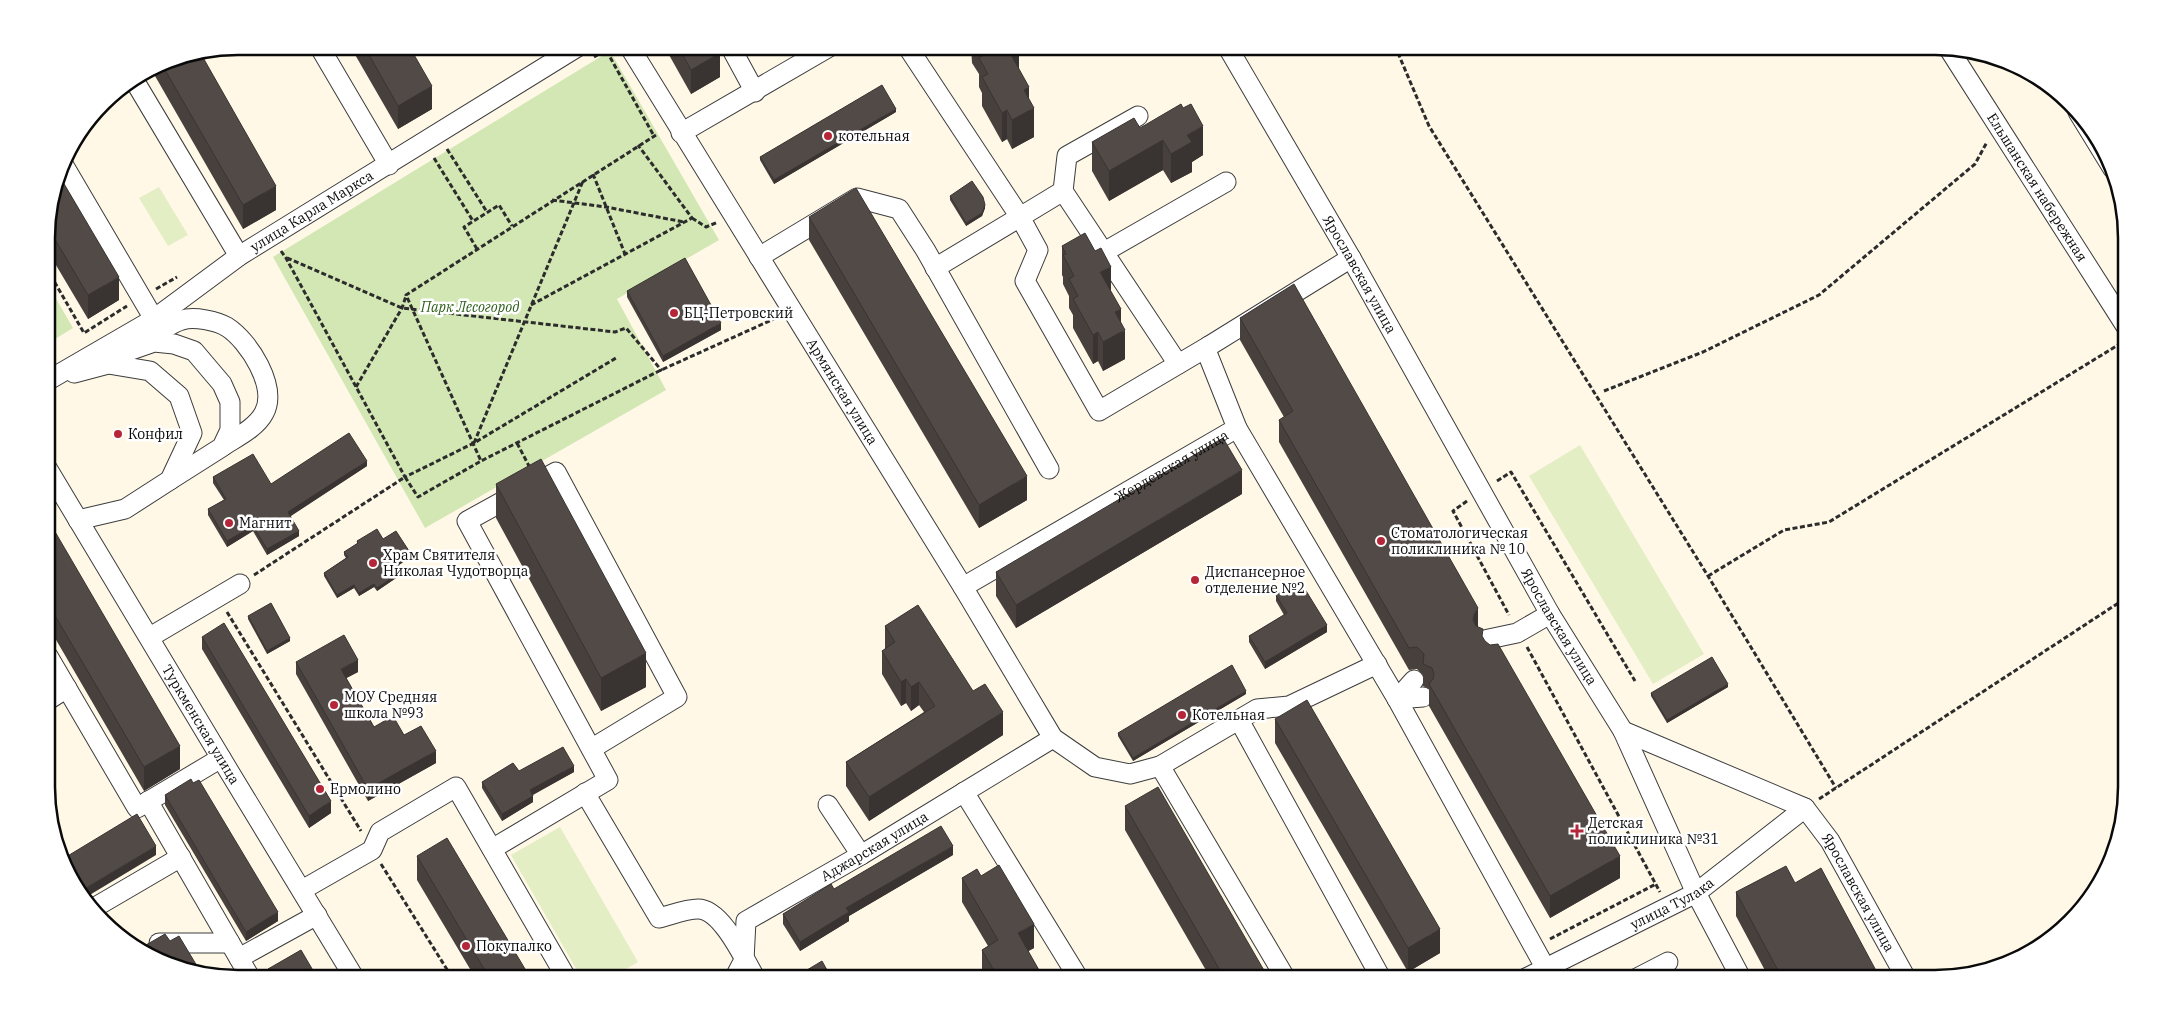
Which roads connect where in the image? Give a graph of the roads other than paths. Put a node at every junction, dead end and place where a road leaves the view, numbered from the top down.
1 (324, 55) edge
2 (565, 55) edge
3 (634, 55) edge
4 (735, 55) edge
5 (816, 55) edge
6 (913, 55) edge
7 (1232, 55) edge
8 (1954, 56) edge
9 (137, 85) edge
10 (755, 92) junction
11 (1138, 116) dead end
12 (681, 132) junction
13 (389, 165) junction
14 (68, 172) edge
15 (1226, 182) dead end
16 (1064, 190) junction
17 (1020, 217) junction
18 (1104, 252) junction
19 (239, 256) junction
20 (759, 257) junction
21 (1351, 258) junction
22 (935, 268) junction
23 (2118, 312) edge
24 (154, 319) junction
25 (1209, 346) junction
26 (130, 350) junction
27 (108, 364) junction
28 (1178, 364) junction
29 (55, 376) edge
30 (55, 378) edge
31 (1237, 428) junction
32 (222, 447) junction
33 (1049, 469) dead end
34 (170, 480) junction
35 (55, 481) edge
36 (78, 520) junction
37 (240, 584) road end
38 (963, 587) junction
39 (1550, 614) junction
40 (150, 637) junction
41 (1488, 648) edge
42 (1377, 664) junction
43 (55, 668) edge
44 (66, 688) junction
45 (1419, 688) dead end
46 (55, 695) edge
47 (1397, 699) junction
48 (1239, 720) junction
49 (1623, 731) junction
50 (1053, 738) junction
51 (591, 749) junction
52 (221, 758) junction
53 (1160, 766) junction
54 (964, 792) junction
55 (585, 793) junction
56 (148, 801) junction
57 (828, 805) dead end
58 (1805, 808) junction
59 (492, 849) junction
60 (860, 855) junction
61 (181, 857) junction
62 (302, 890) junction
63 (1696, 892) junction
64 (98, 905) edge
65 (317, 915) junction
66 (151, 948) edge
67 (235, 951) junction
68 (744, 960) junction
69 (1668, 962) dead end
70 (1546, 968) junction
71 (246, 970) edge
72 (350, 970) edge
73 (562, 970) edge
74 (739, 970) edge
75 (750, 970) edge
76 (1074, 970) edge
77 (1281, 970) edge
78 (1377, 970) edge
79 (1542, 970) edge
80 (1653, 970) edge
81 (1738, 970) edge
82 (1902, 970) edge

1 - 13 street
2 - 13 street, улица Карла Маркса
3 - 12 street, Армянская улица
4 - 10 street
5 - 10 street
6 - 17 street
7 - 21 street, Ярославская улица
8 - 23 street, Ельшанская набережная
9 - 19 street
10 - 12 street
11 - 16 street
12 - 20 street, Армянская улица
13 - 19 street, улица Карла Маркса
14 - 24 street
15 - 18 street
16 - 17 street
16 - 18 street
17 - 22 street
17 - 28 street
18 - 28 street
19 - 24 street, улица Карла Маркса
20 - 22 street
20 - 38 street, Армянская улица
21 - 25 street
21 - 39 street, Ярославская улица
22 - 33 street
24 - 29 street, улица Карла Маркса
25 - 28 street
25 - 31 street, Жердевская улица
26 - 27 street
26 - 32 street
26 - 32 street
27 - 30 street
27 - 34 street
31 - 38 street, Жердевская улица
31 - 42 street
32 - 34 street
34 - 36 street
35 - 36 street, Туркменская улица
36 - 40 street, Туркменская улица
37 - 40 street
38 - 50 street, Армянская улица
39 - 41 street
39 - 49 street, Ярославская улица
40 - 52 street, Туркменская улица
42 - 47 street
42 - 48 street
43 - 44 street
44 - 46 street
44 - 56 street
45 - 47 street
47 - 70 street
48 - 53 street
48 - 78 street
49 - 58 street, Ярославская улица
49 - 63 street
50 - 53 street
50 - 54 street, Аджарская улица
51 - 51 street
51 - 55 street
52 - 56 street
52 - 62 street, Туркменская улица
53 - 77 street
54 - 60 street, Аджарская улица
54 - 76 street
55 - 59 street
55 - 68 street
56 - 61 street
57 - 60 street
58 - 63 street, улица Тулака
58 - 82 street, Ярославская улица
59 - 62 street
59 - 73 street
60 - 68 street, Аджарская улица
61 - 64 street
61 - 67 street
62 - 65 street, Туркменская улица
63 - 70 street, улица Тулака
63 - 81 street
65 - 67 street
65 - 72 street, Туркменская улица
66 - 67 street
67 - 71 street
68 - 74 street, Аджарская улица
68 - 75 street
69 - 80 street
70 - 79 street, улица Тулака

